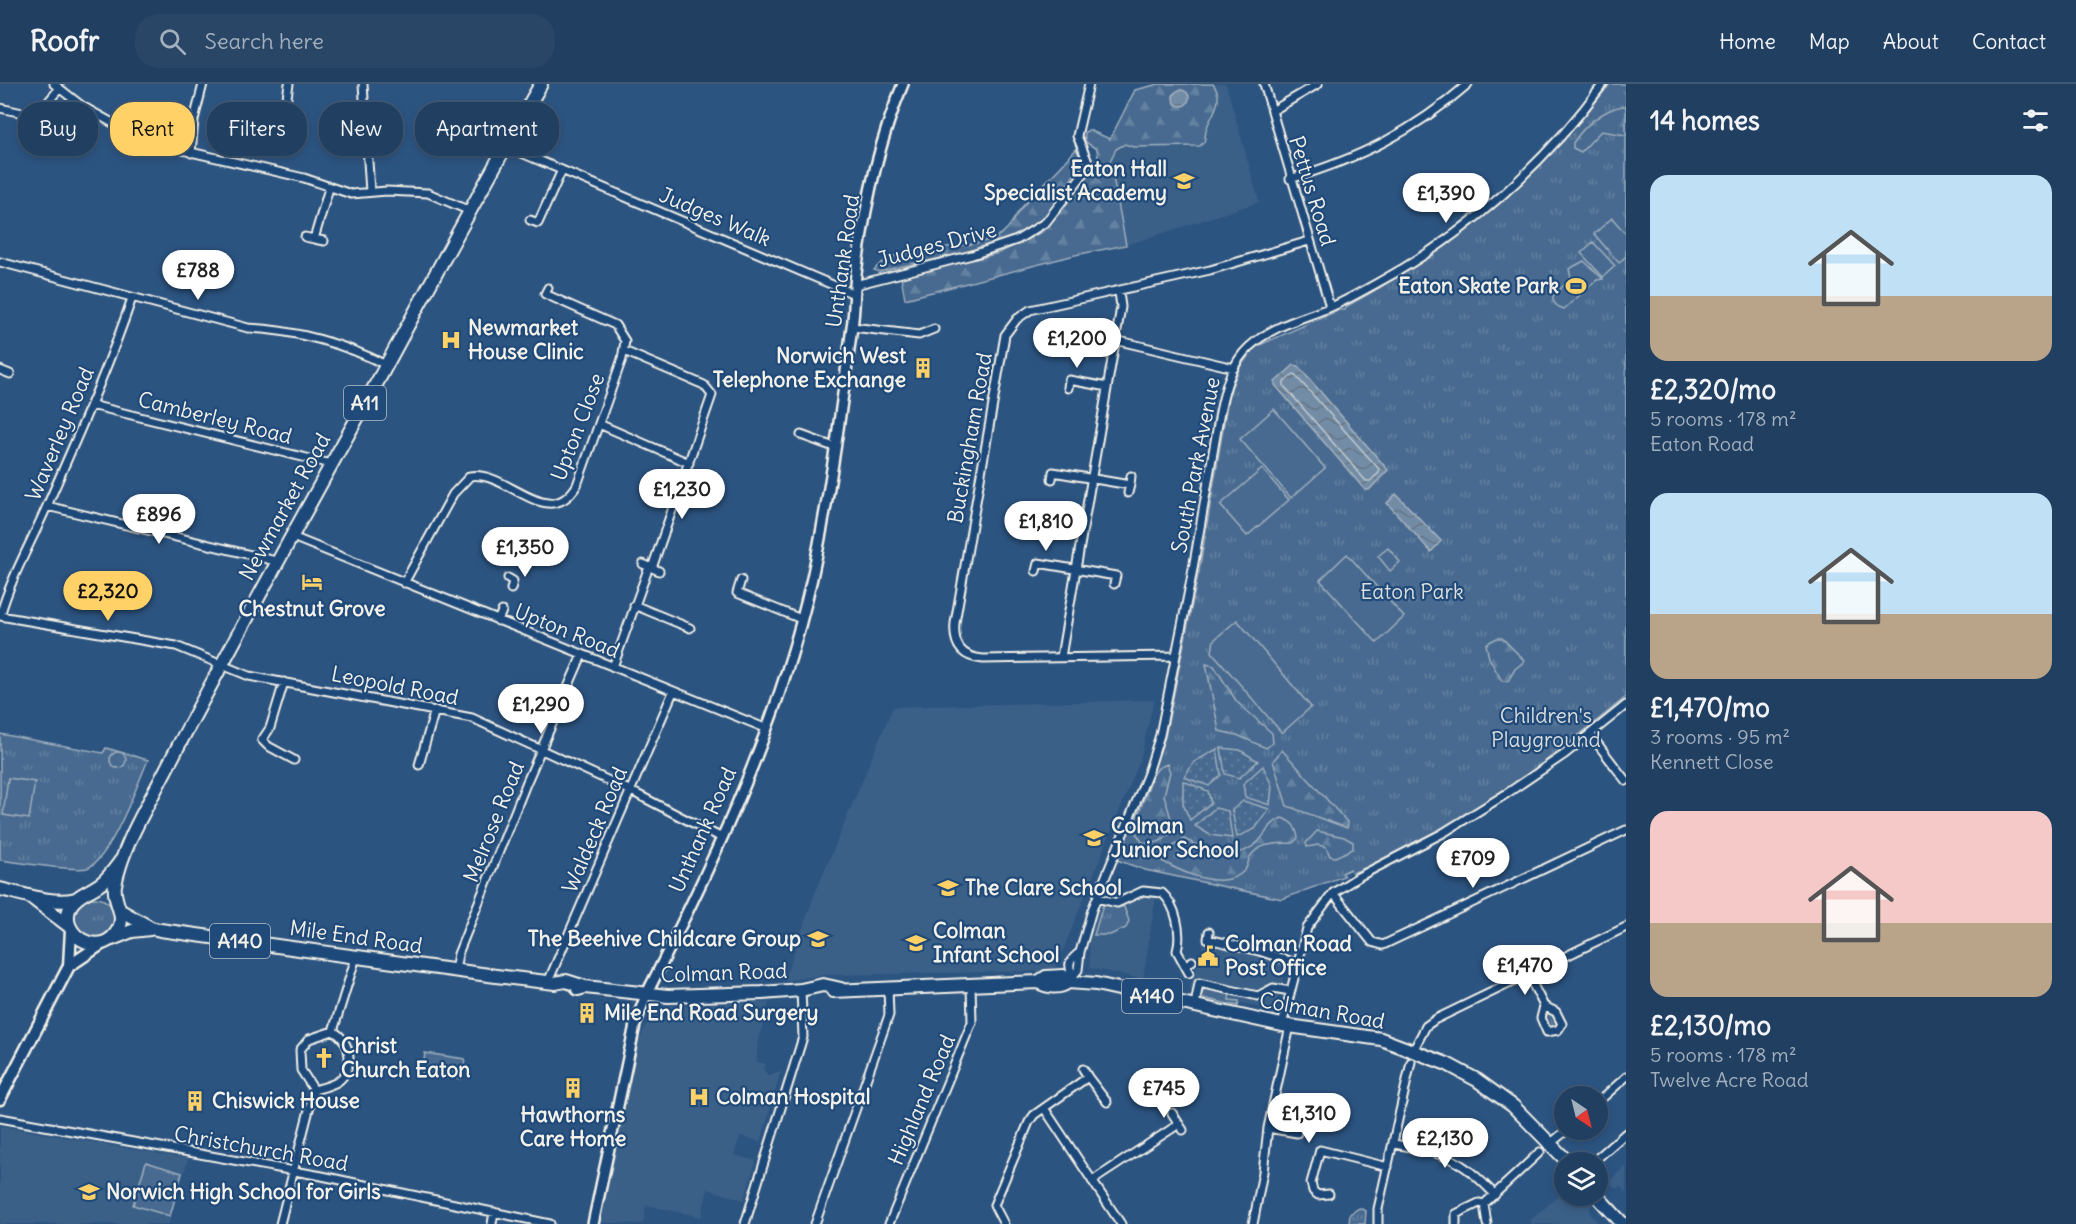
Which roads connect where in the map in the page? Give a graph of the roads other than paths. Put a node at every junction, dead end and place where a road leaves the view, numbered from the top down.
1 (203, 84) edge
2 (289, 84) edge
3 (363, 84) edge
4 (540, 84) edge
5 (903, 84) edge
6 (1089, 84) edge
7 (1264, 84) edge
8 (1318, 84) edge
9 (1468, 84) edge
10 (1603, 84) edge
11 (56, 86) edge
12 (45, 102) edge
13 (286, 102) edge
14 (530, 102) edge
15 (0, 108) edge
16 (1272, 111) junction
17 (18, 112) edge
18 (195, 116) edge
19 (110, 123) edge
20 (195, 154) edge
21 (500, 156) edge
22 (529, 156) edge
23 (562, 170) junction
24 (1290, 179) junction
25 (328, 188) junction
26 (370, 192) junction
27 (470, 211) junction
28 (530, 220) dead end
29 (305, 237) dead end
30 (314, 239) junction
31 (324, 241) dead end
32 (1310, 241) junction
33 (0, 262) edge
34 (855, 290) junction
35 (1119, 291) junction
36 (546, 294) dead end
37 (132, 298) junction
38 (1330, 307) junction
39 (852, 327) junction
40 (934, 329) dead end
41 (919, 335) junction
42 (1115, 340) junction
43 (920, 344) dead end
44 (624, 351) junction
45 (6, 362) dead end
46 (386, 365) junction
47 (1234, 368) junction
48 (4, 371) edge
49 (1069, 380) dead end
50 (1107, 387) junction
51 (91, 405) junction
52 (598, 424) junction
53 (801, 435) dead end
54 (834, 447) junction
55 (689, 463) junction
56 (331, 464) junction
57 (1053, 472) dead end
58 (1131, 476) dead end
59 (1092, 479) junction
60 (47, 506) junction
61 (290, 536) junction
62 (276, 561) junction
63 (643, 564) dead end
64 (1038, 564) dead end
65 (1117, 568) dead end
66 (652, 570) junction
67 (1077, 570) junction
68 (741, 580) dead end
69 (404, 583) junction
70 (511, 583) dead end
71 (521, 585) dead end
72 (634, 605) junction
73 (502, 612) dead end
74 (0, 616) edge
75 (801, 619) junction
76 (498, 621) junction
77 (690, 628) dead end
78 (582, 655) junction
79 (1175, 656) junction
80 (1061, 657) junction
81 (221, 664) junction
82 (613, 667) junction
83 (284, 682) junction
84 (673, 692) junction
85 (1626, 705) edge
86 (435, 710) junction
87 (765, 728) junction
88 (1590, 734) junction
89 (541, 749) junction
90 (294, 760) dead end
91 (419, 765) dead end
92 (1626, 781) edge
93 (629, 790) junction
94 (1626, 830) edge
95 (720, 837) junction
96 (122, 859) junction
97 (0, 889) edge
98 (89, 891) junction
99 (1333, 893) junction
100 (31, 897) junction
101 (1097, 898) junction
102 (76, 899) junction
103 (119, 906) junction
104 (1626, 927) edge
105 (70, 928) junction
106 (151, 928) junction
107 (106, 941) junction
108 (1206, 947) dead end
109 (356, 957) junction
110 (1192, 961) dead end
111 (1296, 963) junction
112 (69, 966) junction
113 (455, 970) junction
114 (1528, 975) junction
115 (1071, 980) junction
116 (552, 982) junction
117 (971, 985) junction
118 (888, 988) junction
119 (802, 990) junction
120 (1290, 991) junction
121 (646, 995) junction
122 (1195, 1005) junction
123 (1544, 1006) dead end
124 (1286, 1026) junction
125 (333, 1031) junction
126 (1412, 1057) junction
127 (1083, 1069) dead end
128 (1088, 1077) junction
129 (1626, 1077) edge
130 (314, 1090) junction
131 (1608, 1093) edge
132 (0, 1099) edge
133 (1107, 1102) dead end
134 (1044, 1108) junction
135 (1172, 1113) dead end
136 (0, 1118) edge
137 (1268, 1128) junction
138 (1297, 1133) dead end
139 (1626, 1133) edge
140 (1555, 1140) edge
141 (1551, 1143) junction
142 (1394, 1144) junction
143 (1540, 1152) dead end
144 (1560, 1152) edge
145 (1604, 1152) edge
146 (1388, 1167) junction
147 (293, 1171) junction
148 (1092, 1181) junction
149 (1329, 1194) dead end
150 (1495, 1195) junction
151 (1484, 1204) junction
152 (1606, 1206) edge
153 (494, 1212) junction
154 (1002, 1223) edge
155 (280, 1224) edge
156 (492, 1224) edge
157 (550, 1224) edge
158 (593, 1224) edge
159 (745, 1224) edge
160 (815, 1224) edge
161 (889, 1224) edge
162 (1121, 1224) edge
163 (1252, 1224) edge
164 (1378, 1224) edge
165 (1456, 1224) edge
166 (1487, 1224) edge
167 (1623, 1224) edge

1 - 18 street
2 - 13 street
3 - 26 street
4 - 14 highway, Newmarket Road / A11
5 - 34 street, Unthank Road
6 - 34 street, Judges Drive
7 - 16 street, Pettus Road
8 - 16 street
9 - 24 street
10 - 38 street, South Park Avenue
11 - 12 street
11 - 19 street
15 - 17 street
16 - 24 street, Pettus Road
20 - 25 street
21 - 27 highway, Newmarket Road / A11
22 - 23 street, Judges Walk
23 - 28 street
23 - 34 street, Judges Walk
24 - 32 street, Pettus Road
25 - 26 street
25 - 30 street
26 - 27 street
27 - 46 highway, Newmarket Road / A11
29 - 30 street
30 - 31 street
32 - 35 street, Buckingham Road
32 - 38 street, Pettus Road
33 - 37 street
34 - 39 street, Unthank Road
35 - 42 street
35 - 80 street, Buckingham Road
36 - 44 street, Upton Close
37 - 46 street
37 - 51 street, Waverley Road
38 - 47 street, South Park Avenue
39 - 41 street
39 - 54 street, Unthank Road
40 - 41 street
41 - 43 street
42 - 47 street
42 - 50 street
44 - 52 street, Upton Close
44 - 55 street
45 - 48 street
46 - 56 highway, Newmarket Road / A11
47 - 79 street, South Park Avenue
49 - 50 street
50 - 59 street
51 - 56 street, Camberley Road
51 - 60 street, Waverley Road
52 - 55 street
52 - 69 street, Upton Close
53 - 54 street
54 - 75 street, Unthank Road
55 - 66 street
56 - 61 highway, Newmarket Road / A11
57 - 59 street
58 - 59 street
59 - 67 street
60 - 62 street
60 - 74 street, Waverley Road
61 - 62 highway, Newmarket Road / A11
61 - 69 street, Upton Road
62 - 81 highway, Newmarket Road / A11
63 - 66 street
64 - 67 street
65 - 67 street
66 - 72 street
67 - 80 street
68 - 75 street
69 - 76 street, Upton Road
70 - 71 street
72 - 77 street
72 - 82 street
73 - 76 street
74 - 81 street, Leopold Road
75 - 87 street, Unthank Road
76 - 78 street, Upton Road
78 - 82 street, Upton Road
78 - 89 street, Melrose Road
79 - 80 street, Buckingham Road
79 - 101 street, South Park Avenue
81 - 83 street, Leopold Road
81 - 96 highway, Newmarket Road / A11
82 - 84 street, Upton Road
83 - 86 street, Leopold Road
83 - 90 street
84 - 87 street, Upton Road
84 - 93 street, Waldeck Road
85 - 88 street
86 - 89 street, Leopold Road
86 - 91 street
87 - 95 street, Unthank Road
88 - 92 street
88 - 99 street
89 - 93 street, Leopold Road
89 - 113 street, Melrose Road
93 - 95 street, Leopold Road
93 - 116 street, Waldeck Road
94 - 99 street
95 - 121 street, Unthank Road
96 - 98 highway, Newmarket Road / A11
96 - 103 highway, Newmarket Road / A11
97 - 100 highway
98 - 102 highway, Newmarket Road / A11
98 - 103 highway, A140
99 - 111 street
100 - 102 highway
100 - 105 highway
101 - 110 street
101 - 115 street, South Park Avenue
102 - 105 highway
103 - 106 highway, Mile End Road / A140
103 - 107 highway, Newmarket Road / A11
104 - 114 street
105 - 107 highway
105 - 112 main road
106 - 107 highway, Mile End Road / A140
106 - 109 highway, Mile End Road / A140
107 - 112 main road
108 - 111 street
109 - 113 highway, Mile End Road / A140
109 - 125 street
111 - 120 street
112 - 132 main road
113 - 116 highway, Mile End Road / A140
114 - 123 street
114 - 126 street
115 - 117 highway, Colman Road / A140
115 - 122 highway, Colman Road / A140
116 - 121 highway, Mile End Road / A140
117 - 118 highway, Colman Road / A140
117 - 161 street, Highland Road
118 - 119 highway, Colman Road / A140
118 - 160 street
119 - 121 highway, Colman Road / A140
119 - 159 street
120 - 122 street
120 - 124 street
121 - 158 street, Unthank Road
122 - 124 highway, Colman Road / A140
124 - 126 highway, Colman Road / A140
124 - 137 street
125 - 130 street
125 - 130 street
126 - 141 highway, Colman Road / A140
126 - 142 street
127 - 128 street
128 - 133 street
128 - 134 street
129 - 131 street
130 - 147 street
134 - 148 street
134 - 154 street
135 - 148 street
136 - 147 street, Christchurch Road
137 - 138 street
137 - 163 street
139 - 145 street
140 - 141 street
141 - 144 highway, Colman Road / A140
142 - 146 street
142 - 150 street
143 - 150 street
146 - 149 street
146 - 164 street
147 - 153 street, Christchurch Road
147 - 155 street
148 - 162 street
150 - 151 street
151 - 165 street
151 - 166 street
152 - 167 highway
153 - 156 street
153 - 157 street, Christchurch Road

